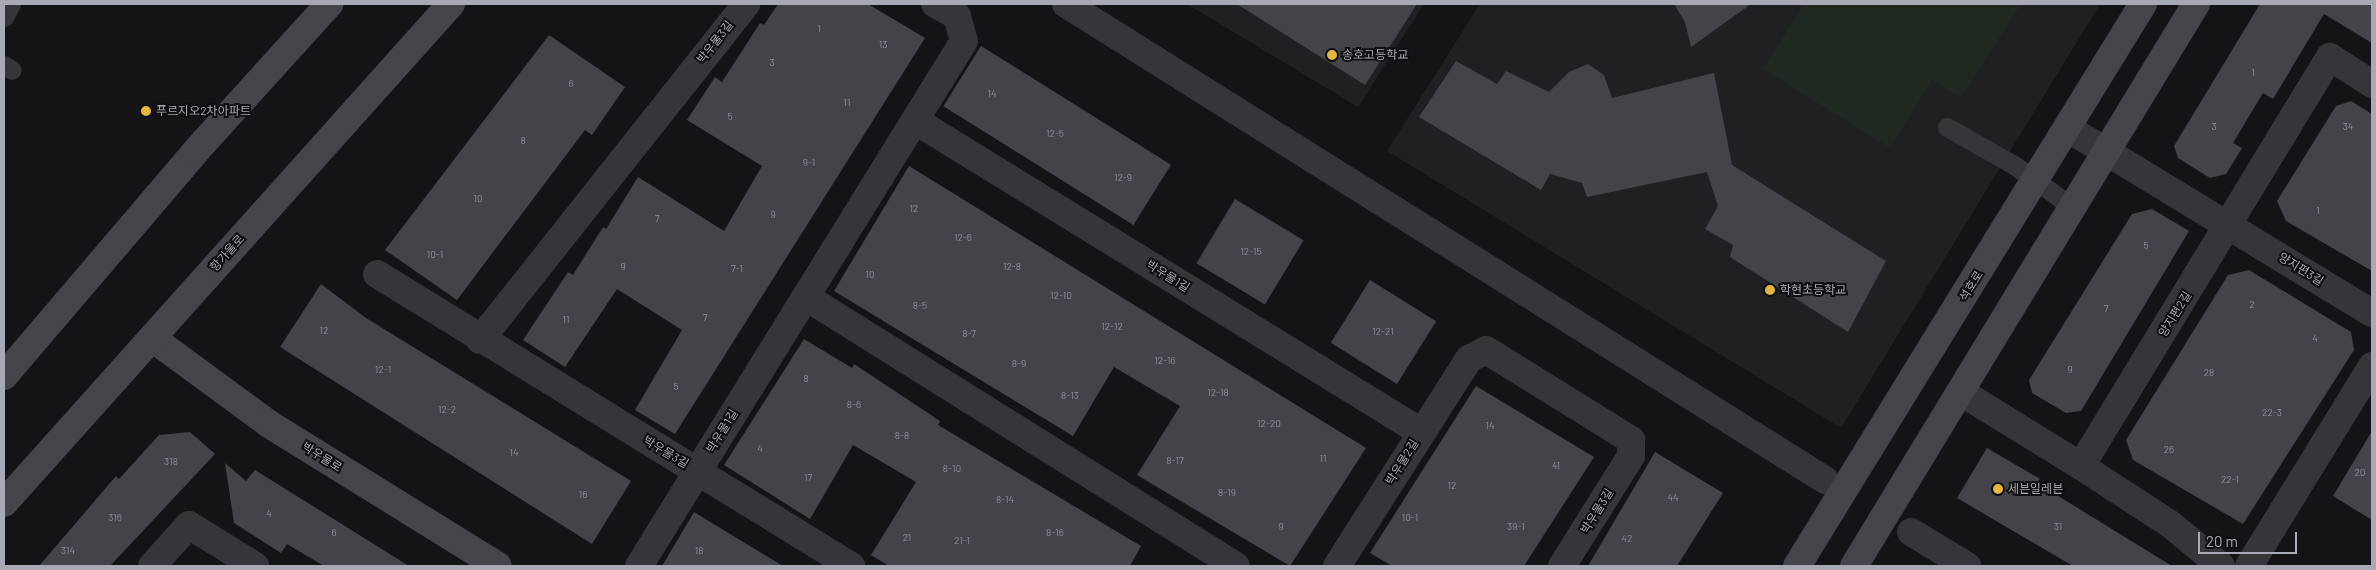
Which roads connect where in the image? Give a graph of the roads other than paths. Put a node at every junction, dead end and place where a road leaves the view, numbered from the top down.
1 (11, 4) edge
2 (329, 4) edge
3 (451, 4) edge
4 (746, 4) edge
5 (935, 4) edge
6 (1066, 4) edge
7 (2144, 4) edge
8 (2196, 4) edge
9 (4, 17) edge
10 (2372, 84) edge
11 (916, 121) junction
12 (1948, 127) dead end
13 (2069, 128) junction
14 (2105, 149) junction
15 (2036, 181) junction
16 (2071, 206) junction
17 (2230, 224) junction
18 (377, 274) dead end
19 (806, 297) junction
20 (2372, 313) edge
21 (152, 338) junction
22 (480, 340) junction
23 (2372, 366) edge
24 (4, 376) edge
25 (1961, 392) junction
26 (1421, 432) junction
27 (1631, 456) joint
28 (2082, 466) junction
29 (697, 471) junction
30 (1825, 480) dead end
31 (4, 503) edge
32 (1911, 532) dead end
33 (152, 566) edge
34 (255, 566) edge
35 (498, 566) edge
36 (639, 566) edge
37 (851, 566) edge
38 (1236, 566) edge
39 (1336, 566) edge
40 (1562, 566) edge
41 (1797, 566) edge
42 (1854, 566) edge
43 (1967, 566) edge
44 (2221, 566) edge
45 (2250, 566) edge

1 - 9 lane
2 - 24 main road
3 - 21 main road, 항가울로
4 - 22 street, 박우물3길
5 - 11 street, 박우물1길
6 - 30 street
7 - 13 main road, 석호로
8 - 14 main road
10 - 17 street, 양지편2길
11 - 19 street, 박우물1길
11 - 26 street, 박우물1길
12 - 15 lane
13 - 14 street, 양지편3길
13 - 15 main road, 석호로
14 - 16 main road
14 - 17 street, 양지편3길
15 - 16 lane
15 - 41 main road, 석호로
16 - 25 main road
17 - 20 street, 양지편3길
17 - 28 street, 양지편2길
18 - 22 street, 박우물3길
19 - 29 street, 박우물1길
19 - 38 street
21 - 31 main road, 항가울로
21 - 35 main road, 박우물로
22 - 29 street, 박우물3길
23 - 45 street
25 - 28 street
25 - 42 main road
26 - 27 street, 박우물2길
26 - 39 street, 박우물2길
27 - 40 street, 박우물3길
28 - 44 street
29 - 36 street, 박우물1길
29 - 37 street, 박우물3길
32 - 43 street
33 - 34 street

